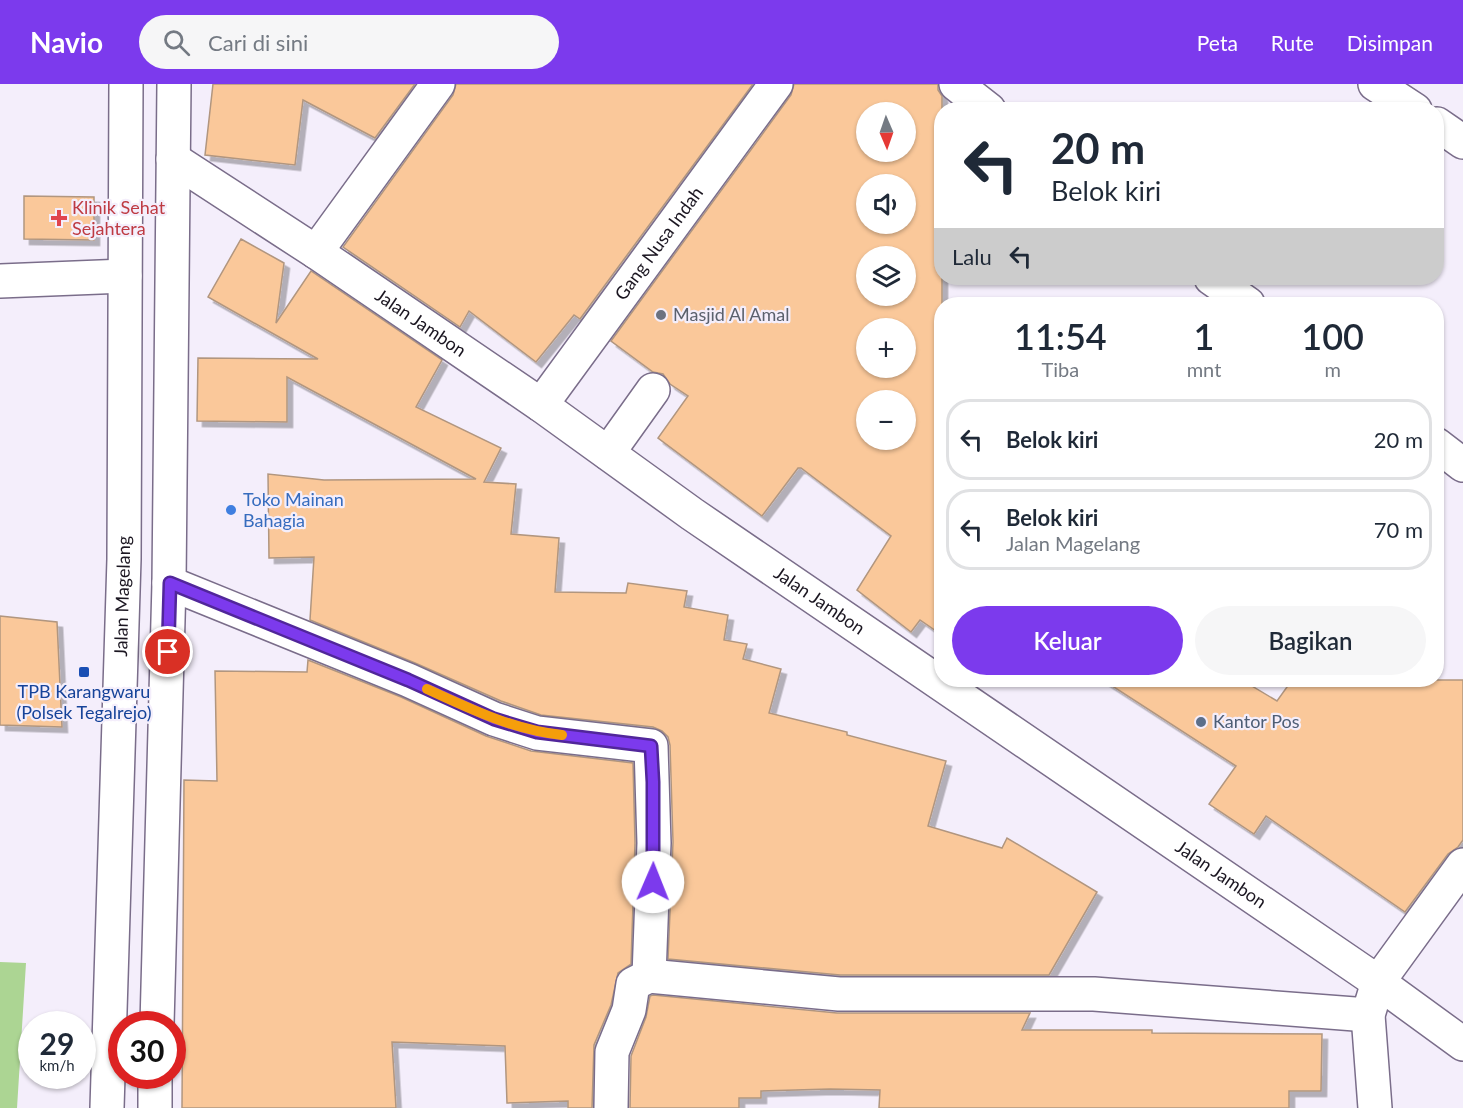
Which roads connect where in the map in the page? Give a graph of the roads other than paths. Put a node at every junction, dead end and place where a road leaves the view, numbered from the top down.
1 (126, 84) edge
2 (174, 84) edge
3 (438, 84) edge
4 (776, 84) edge
5 (956, 84) edge
6 (1375, 84) edge
7 (979, 102) edge
8 (1403, 102) edge
9 (1444, 129) edge
10 (1463, 142) edge
11 (173, 159) junction
12 (316, 252) junction
13 (125, 276) junction
14 (0, 281) edge
15 (1221, 285) edge
16 (1238, 297) edge
17 (653, 390) dead end
18 (541, 405) junction
19 (1444, 450) edge
20 (608, 453) junction
21 (1463, 465) edge
22 (170, 583) junction
23 (934, 679) edge
24 (946, 687) edge
25 (1463, 865) edge
26 (649, 976) junction
27 (1378, 982) junction
28 (157, 1011) edge
29 (1368, 1015) junction
30 (1463, 1044) edge
31 (155, 1089) edge
32 (107, 1108) edge
33 (154, 1108) edge
34 (611, 1108) edge
35 (1375, 1108) edge

1 - 13 main road, Jalan Magelang
2 - 11 main road
3 - 12 main road
4 - 18 main road, Gang Nusa Indah
5 - 7 main road
6 - 8 main road
9 - 10 main road
11 - 12 main road, Jalan Jambon
11 - 22 main road
12 - 18 main road, Jalan Jambon
13 - 14 main road
13 - 32 main road, Jalan Magelang
15 - 16 main road
17 - 20 main road
18 - 20 main road, Jalan Jambon
19 - 21 main road
20 - 23 main road, Jalan Jambon
22 - 26 main road
22 - 28 main road
24 - 27 main road, Jalan Jambon
25 - 27 main road
26 - 29 main road
26 - 34 main road
27 - 29 main road
27 - 30 main road, Jalan Jambon
29 - 35 main road
31 - 33 main road

